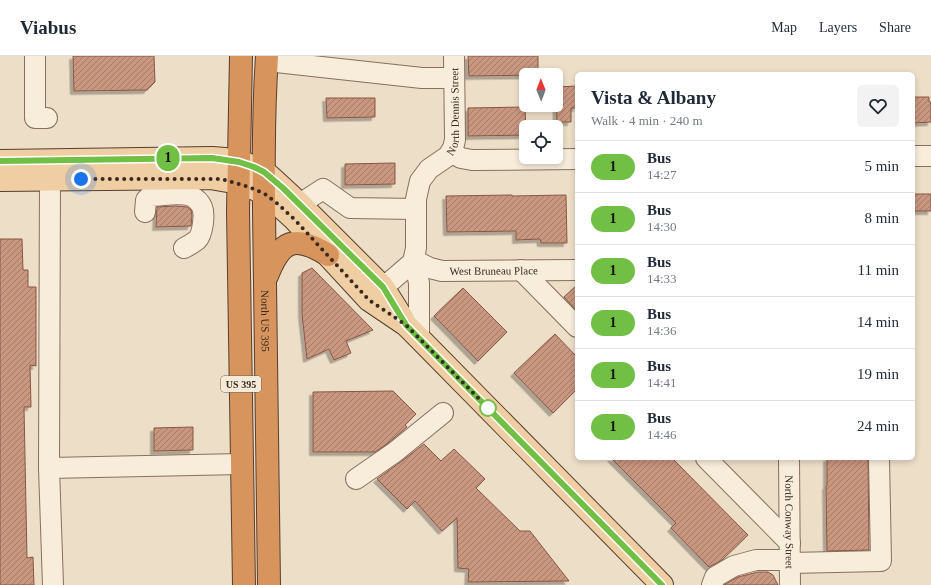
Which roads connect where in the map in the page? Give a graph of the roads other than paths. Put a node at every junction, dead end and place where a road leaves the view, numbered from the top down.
1 (35, 56) edge
2 (242, 56) edge
3 (454, 56) edge
4 (267, 58) edge
5 (454, 78) junction
6 (47, 118) dead end
7 (451, 152) junction
8 (915, 156) edge
9 (931, 156) edge
10 (575, 159) edge
11 (0, 161) edge
12 (239, 162) junction
13 (0, 170) edge
14 (48, 170) junction
15 (264, 172) junction
16 (0, 180) edge
17 (239, 183) junction
18 (265, 194) junction
19 (300, 204) junction
20 (416, 209) junction
21 (145, 212) dead end
22 (184, 248) dead end
23 (328, 255) junction
24 (414, 260) junction
25 (521, 270) junction
26 (575, 270) edge
27 (265, 281) junction
28 (376, 293) junction
29 (575, 325) edge
30 (413, 332) junction
31 (443, 413) dead end
32 (708, 460) edge
33 (789, 460) edge
34 (880, 460) edge
35 (242, 464) junction
36 (49, 468) junction
37 (356, 479) dead end
38 (790, 555) junction
39 (53, 585) edge
40 (244, 585) edge
41 (270, 585) edge
42 (662, 585) edge
43 (712, 585) edge
44 (790, 585) edge

1 - 6 street
2 - 12 highway, US 395
3 - 5 street, North Dennis Street
4 - 5 street
4 - 15 highway, North US 395 / US 395
5 - 7 street, North Dennis Street
7 - 10 street
7 - 20 street, North Dennis Street
8 - 9 street
11 - 14 main road
12 - 14 main road
12 - 15 main road
12 - 17 highway, US 395
13 - 14 main road
14 - 16 main road
14 - 17 main road
14 - 36 street
15 - 18 highway, North US 395 / US 395
15 - 19 main road
17 - 18 main road
17 - 35 highway, US 395
18 - 23 main road
18 - 27 highway, North US 395 / US 395
19 - 20 street
19 - 28 main road
20 - 24 street, North Dennis Street
21 - 22 street
23 - 27 highway
23 - 28 main road
24 - 25 street, West Bruneau Place
24 - 28 street
24 - 30 street
25 - 26 street, West Bruneau Place
25 - 29 street
27 - 41 highway, North US 395 / US 395
28 - 30 main road
30 - 42 main road
31 - 37 street
32 - 38 street
33 - 38 street, North Conway Street
34 - 38 street
35 - 36 street
35 - 40 highway, US 395
36 - 39 street
38 - 43 street
38 - 44 street, North Conway Street

